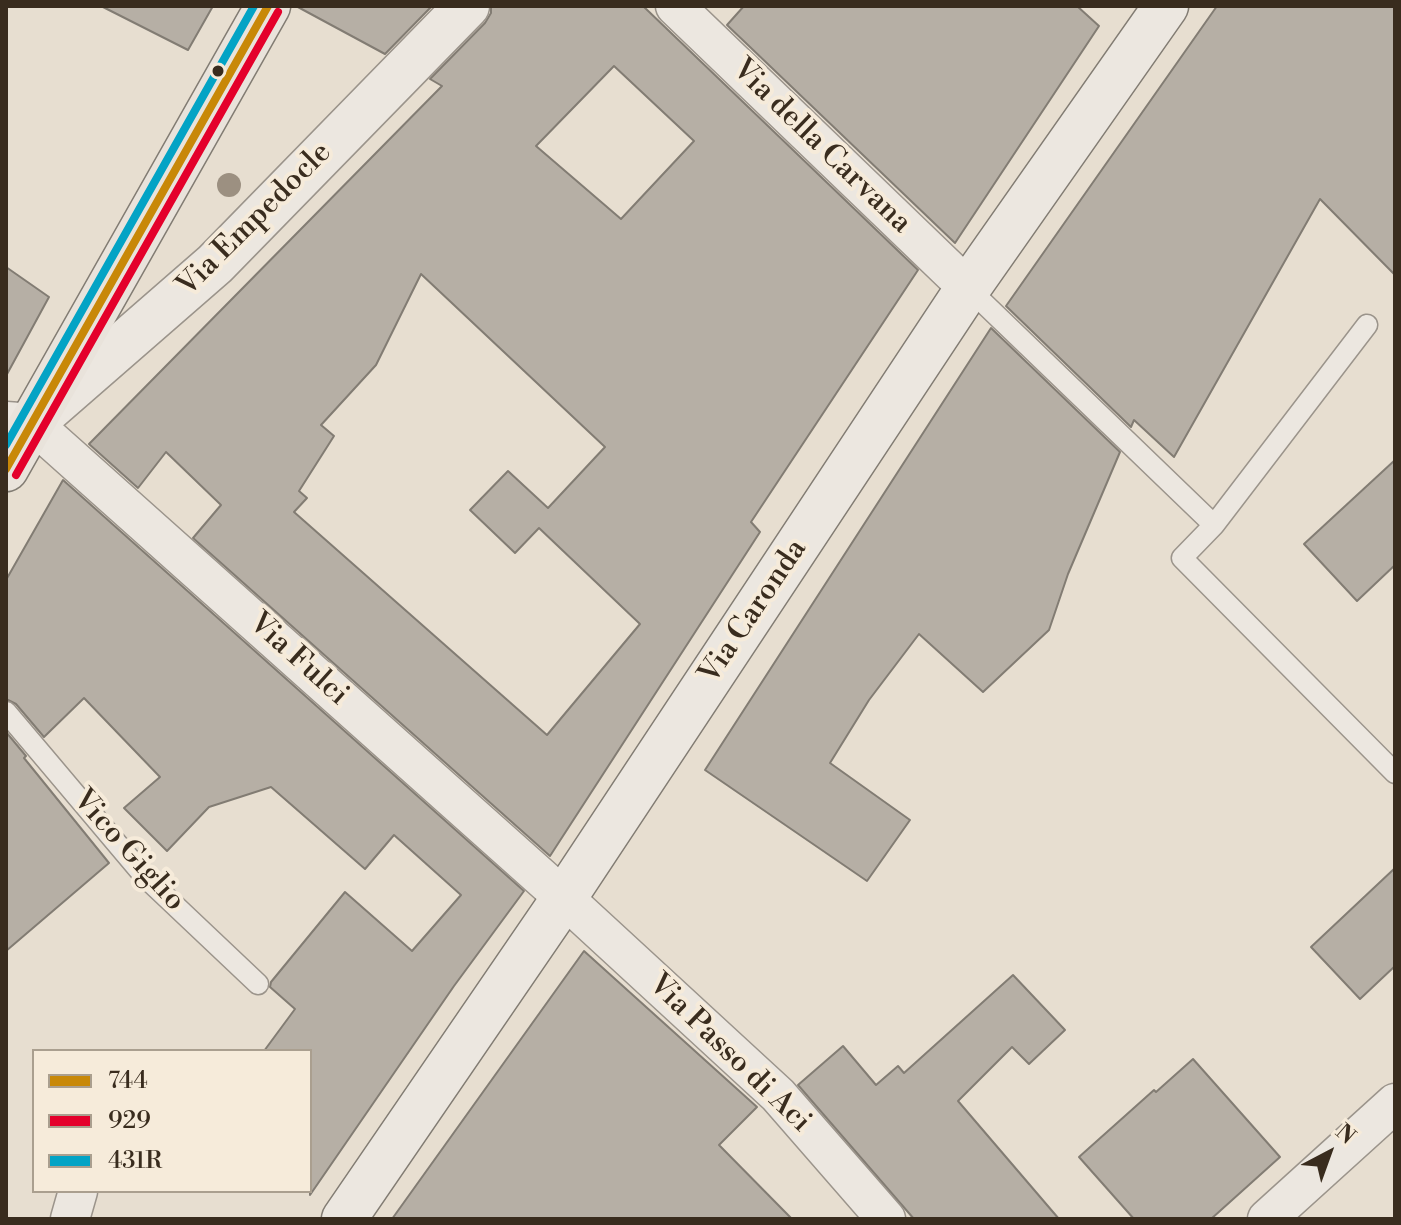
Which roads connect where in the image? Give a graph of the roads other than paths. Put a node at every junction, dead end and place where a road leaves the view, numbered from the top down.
1 (268, 6) edge
2 (467, 6) edge
3 (675, 6) edge
4 (1166, 6) edge
5 (968, 288) junction
6 (1367, 325) dead end
7 (19, 422) edge
8 (6, 469) edge
9 (1214, 525) junction
10 (6, 712) edge
11 (1395, 773) edge
12 (564, 898) junction
13 (258, 984) dead end
14 (1395, 1103) edge
15 (77, 1193) edge
16 (70, 1219) edge
17 (344, 1219) edge
18 (886, 1219) edge
19 (1267, 1219) edge

1 - 7 main road
2 - 7 main road, Via Empedocle
3 - 5 street, Via della Carvana
4 - 5 main road, Via Caronda
5 - 9 lane
5 - 12 main road, Via Caronda
6 - 9 lane
7 - 8 main road
7 - 12 street, Via Fulci
9 - 11 lane
10 - 13 lane, Vico Giglio
12 - 17 main road, Via Caronda
12 - 18 street, Via Passo di Aci
14 - 19 street
15 - 16 street

